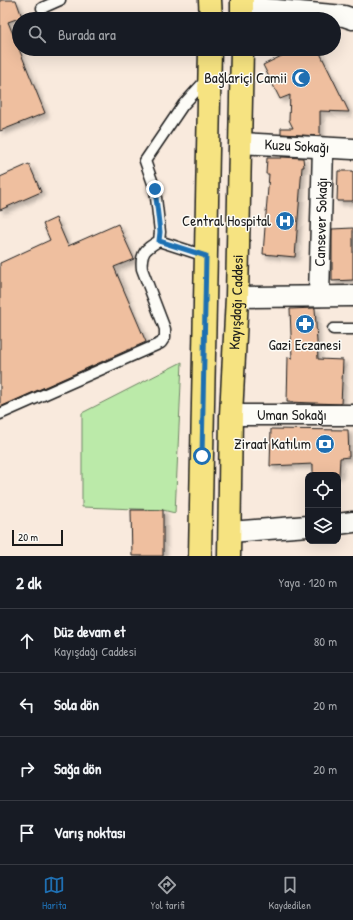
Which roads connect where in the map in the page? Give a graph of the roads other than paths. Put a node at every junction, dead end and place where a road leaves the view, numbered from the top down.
1 (60, 0) edge
2 (210, 0) edge
3 (42, 8) dead end
4 (242, 9) edge
5 (211, 12) edge
6 (347, 12) edge
7 (210, 56) edge
8 (242, 56) edge
9 (210, 76) junction
10 (240, 143) junction
11 (324, 148) junction
12 (353, 149) edge
13 (159, 241) junction
14 (206, 256) junction
15 (319, 296) junction
16 (353, 296) edge
17 (237, 297) junction
18 (333, 328) dead end
19 (353, 329) edge
20 (0, 414) edge
21 (231, 415) junction
22 (353, 415) edge
23 (353, 522) edge
24 (341, 524) edge
25 (305, 526) edge
26 (230, 532) junction
27 (200, 556) edge
28 (229, 556) edge

1 - 3 lane
2 - 5 main road
4 - 6 street
7 - 9 main road, Kayışdağı Caddesi
8 - 10 main road, Kayışdağı Caddesi
9 - 13 lane
9 - 14 main road, Kayışdağı Caddesi
10 - 11 street, Kuzu Sokağı
10 - 17 main road, Kayışdağı Caddesi
11 - 12 street, Kuzu Sokağı
11 - 15 street, Cansever Sokağı
13 - 14 lane
13 - 20 lane
14 - 27 main road, Kayışdağı Caddesi
15 - 16 street
15 - 17 street
17 - 21 main road, Kayışdağı Caddesi
18 - 19 lane
21 - 22 street, Uman Sokağı
21 - 26 main road, Kayışdağı Caddesi
23 - 24 street
25 - 26 street
26 - 28 main road, Kayışdağı Caddesi

